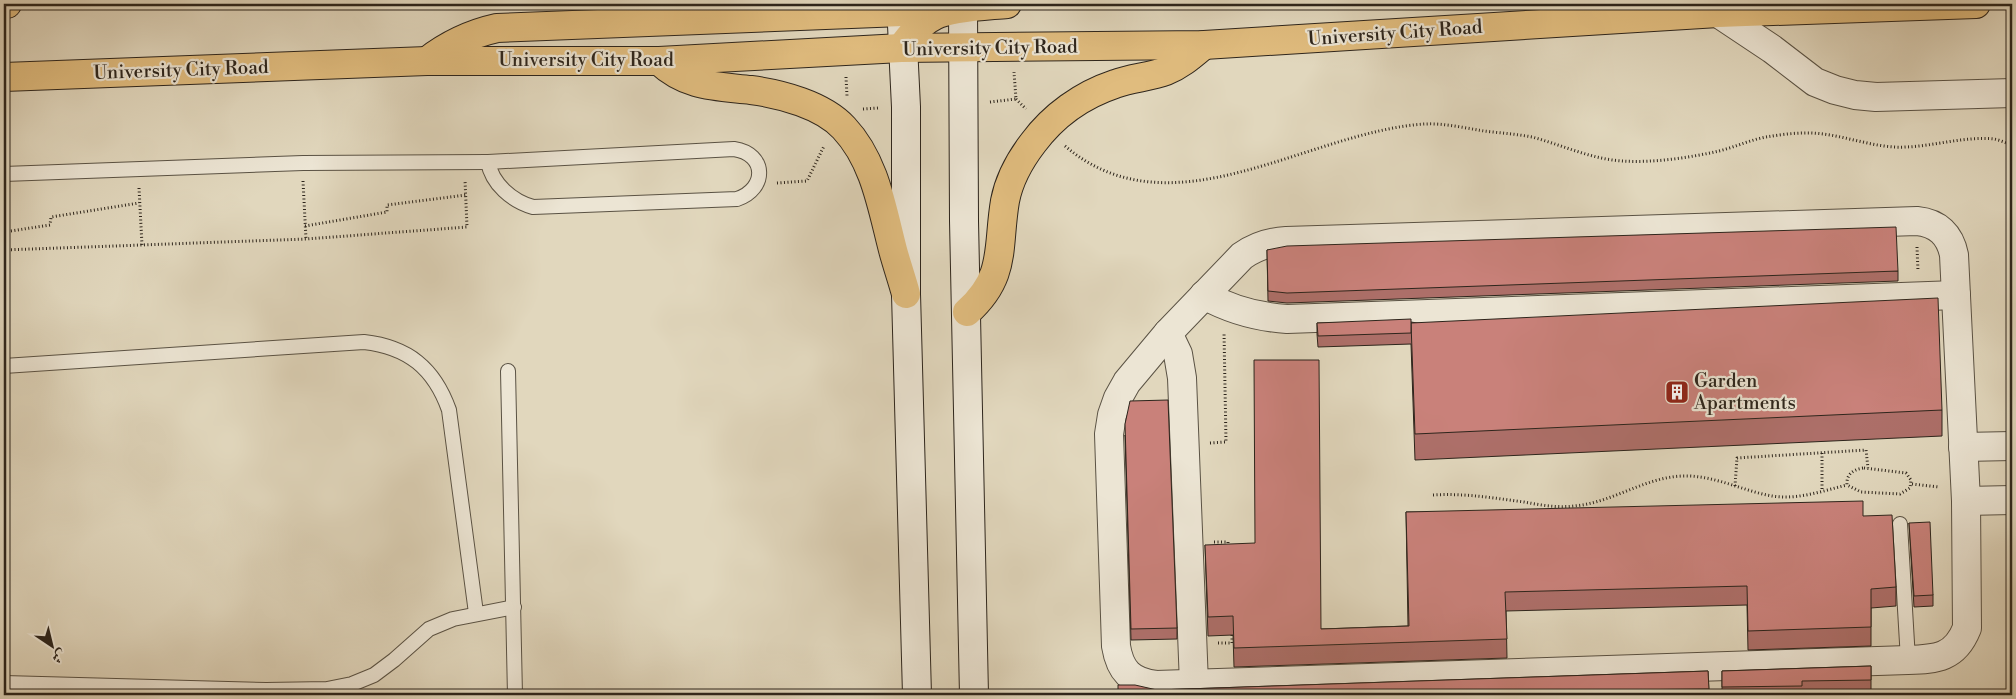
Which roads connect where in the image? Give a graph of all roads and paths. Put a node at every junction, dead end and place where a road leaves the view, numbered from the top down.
1 (1007, 4) edge
2 (1976, 4) edge
3 (963, 6) edge
4 (909, 7) edge
5 (1718, 13) junction
6 (1204, 45) junction
7 (901, 48) junction
8 (964, 48) junction
9 (427, 61) junction
10 (659, 61) junction
11 (4, 77) edge
12 (2012, 93) edge
13 (1046, 128) junction
14 (854, 141) junction
15 (2012, 145) edge
16 (465, 162) junction
17 (488, 162) junction
18 (303, 163) junction
19 (138, 170) junction
20 (4, 174) edge
21 (756, 185) junction
22 (466, 195) junction
23 (139, 203) junction
24 (1917, 221) junction
25 (305, 226) junction
26 (4, 232) edge
27 (306, 239) junction
28 (142, 245) junction
29 (4, 250) edge
30 (906, 294) junction
31 (1956, 295) junction
32 (1918, 296) junction
33 (1214, 301) junction
34 (967, 312) junction
35 (1168, 333) junction
36 (4, 366) edge
37 (508, 371) dead end
38 (1185, 443) junction
39 (2012, 446) edge
40 (1963, 447) junction
41 (1822, 453) junction
42 (1868, 468) junction
43 (1847, 485) junction
44 (1735, 486) junction
45 (1822, 491) junction
46 (1433, 495) dead end
47 (2012, 500) edge
48 (1966, 501) junction
49 (1900, 524) dead end
50 (1189, 543) junction
51 (1228, 551) edge
52 (514, 607) junction
53 (476, 613) junction
54 (1231, 624) edge
55 (1193, 644) junction
56 (1908, 660) junction
57 (4, 683) edge
58 (1194, 684) junction
59 (342, 691) edge
60 (516, 695) edge
61 (917, 695) edge
62 (974, 695) edge

1 - 3 main road
2 - 5 main road, University City Road
3 - 7 main road
3 - 8 street
4 - 7 street
4 - 9 main road
5 - 6 main road, University City Road
5 - 12 street
6 - 8 main road, University City Road
6 - 13 main road
7 - 8 main road, University City Road
7 - 10 main road, University City Road
7 - 30 street
8 - 34 street
9 - 10 main road, University City Road
9 - 11 main road, University City Road
10 - 14 main road
13 - 15 path
13 - 34 main road
14 - 21 path
14 - 30 main road
16 - 17 lane
16 - 18 lane
16 - 22 path
17 - 21 lane
17 - 21 lane
18 - 19 lane
18 - 25 path
19 - 20 lane
19 - 23 path
22 - 25 path
22 - 27 path
23 - 26 path
23 - 28 path
24 - 31 street
24 - 32 path
24 - 33 street
25 - 27 path
27 - 28 path
28 - 29 path
30 - 61 street
31 - 32 street
31 - 40 street
32 - 33 street
33 - 35 street
33 - 38 path
34 - 62 street
35 - 38 street
35 - 58 street
36 - 53 lane
37 - 52 lane
38 - 50 street
39 - 40 street
40 - 48 street
41 - 42 path
41 - 44 path
41 - 45 path
42 - 43 path
42 - 43 path
43 - 45 path
44 - 45 path
44 - 46 path
47 - 48 street
48 - 56 street
49 - 56 lane
50 - 51 path
50 - 55 street
52 - 53 lane
52 - 60 lane
53 - 59 lane
54 - 55 path
55 - 58 street
56 - 58 street
57 - 59 lane

